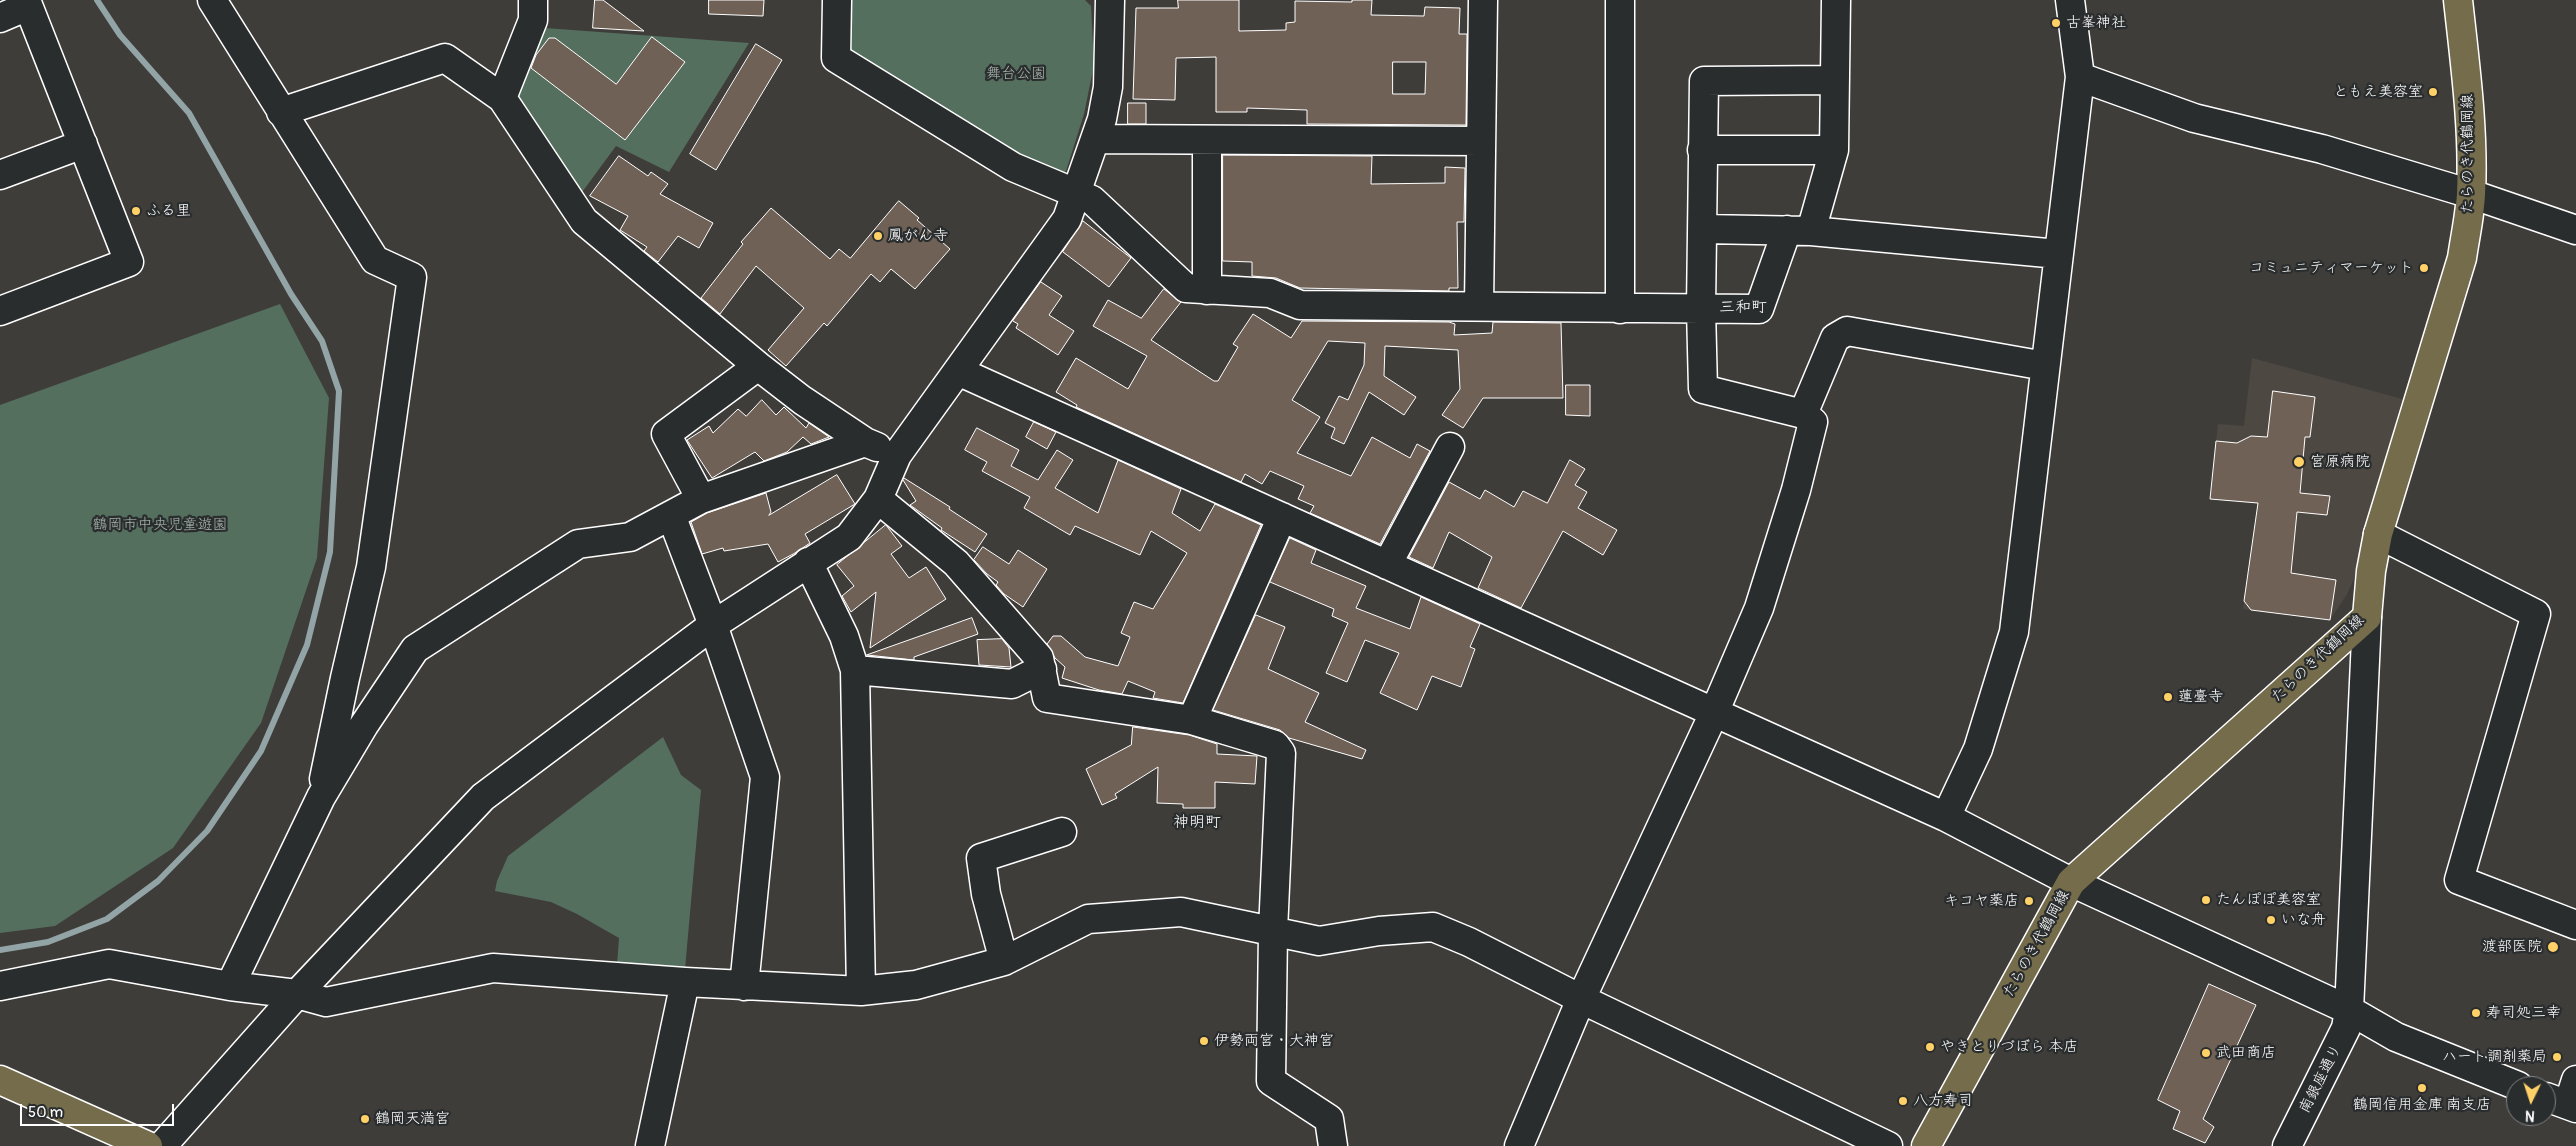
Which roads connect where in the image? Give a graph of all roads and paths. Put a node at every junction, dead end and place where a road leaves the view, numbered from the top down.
1 (212, 0) edge
2 (533, 0) edge
3 (837, 0) edge
4 (1110, 0) edge
5 (1483, 0) edge
6 (1620, 0) edge
7 (1836, 0) edge
8 (2070, 0) edge
9 (2458, 0) edge
10 (27, 3) edge
11 (0, 18) edge
12 (2080, 77) junction
13 (1835, 80) junction
14 (502, 98) junction
15 (281, 112) junction
16 (1096, 139) junction
17 (1207, 140) junction
18 (1481, 141) junction
19 (83, 144) junction
20 (1702, 150) junction
21 (1834, 150) junction
22 (0, 175) edge
23 (1075, 192) junction
24 (2471, 194) junction
25 (1703, 229) junction
26 (2576, 230) edge
27 (1799, 231) junction
28 (2058, 254) junction
29 (1207, 290) junction
30 (1479, 306) junction
31 (1620, 309) junction
32 (1701, 309) junction
33 (0, 311) edge
34 (758, 366) junction
35 (2045, 366) junction
36 (958, 371) junction
37 (1803, 414) junction
38 (865, 442) junction
39 (1450, 447) dead end
40 (897, 455) junction
41 (701, 499) junction
42 (878, 499) junction
43 (671, 515) junction
44 (1282, 517) junction
45 (2378, 534) junction
46 (808, 562) junction
47 (1387, 565) junction
48 (2368, 617) junction
49 (713, 626) junction
50 (1042, 669) junction
51 (855, 670) junction
52 (1714, 713) junction
53 (1192, 720) junction
54 (321, 797) junction
55 (1946, 817) junction
56 (1062, 832) dead end
57 (2071, 882) junction
58 (2576, 925) edge
59 (1273, 931) junction
60 (1004, 961) junction
61 (685, 982) junction
62 (0, 986) edge
63 (230, 986) junction
64 (744, 986) junction
65 (861, 991) junction
66 (297, 994) junction
67 (1581, 999) junction
68 (2349, 1010) junction
69 (0, 1080) edge
70 (2506, 1081) edge
71 (148, 1146) edge
72 (162, 1146) edge
73 (650, 1146) edge
74 (1333, 1146) edge
75 (1519, 1146) edge
76 (1888, 1146) edge
77 (1926, 1146) edge
78 (2287, 1146) edge

1 - 15 street
2 - 14 street
3 - 23 street
4 - 16 street
5 - 18 street
6 - 31 street
7 - 13 street
8 - 12 street
9 - 24 main road, たらのき代鶴岡線
10 - 11 street
10 - 19 street
12 - 24 street
12 - 28 street
13 - 20 street
13 - 21 street
14 - 15 street
14 - 34 street
15 - 54 street
16 - 17 street
16 - 23 street
17 - 18 street
17 - 29 street
18 - 30 street
19 - 22 street
19 - 33 street
20 - 21 street
20 - 25 street
21 - 27 street
23 - 29 street
23 - 36 street
24 - 26 street
24 - 45 main road, たらのき代鶴岡線
25 - 27 street
25 - 32 street
27 - 28 street
27 - 32 street
28 - 35 street
29 - 30 street
30 - 31 street
31 - 32 street
32 - 37 street
34 - 38 street
34 - 41 street
35 - 37 street
35 - 55 street
36 - 40 street
36 - 44 street
37 - 52 street
38 - 40 street
38 - 41 street
39 - 47 street
40 - 42 street
41 - 43 street
42 - 46 street
42 - 50 street
43 - 49 street
43 - 54 street
44 - 47 street
44 - 53 street
45 - 48 main road, たらのき代鶴岡線
45 - 58 street
46 - 49 street
46 - 51 street
47 - 52 street
48 - 57 main road, たらのき代鶴岡線
48 - 68 street, 南銀座通り
49 - 64 street
49 - 66 street
50 - 51 street
50 - 53 street
51 - 65 street
52 - 55 street
52 - 67 street
53 - 59 street
54 - 63 street
55 - 57 street
56 - 60 street
57 - 68 street
57 - 77 main road, たらのき代鶴岡線
59 - 60 street
59 - 67 street
59 - 74 street
60 - 65 street
61 - 64 street
61 - 66 street
61 - 73 street
62 - 63 street
63 - 66 street
64 - 65 street
66 - 72 street
67 - 75 street
67 - 76 street
68 - 70 street
68 - 78 street, 南銀座通り
69 - 71 main road

